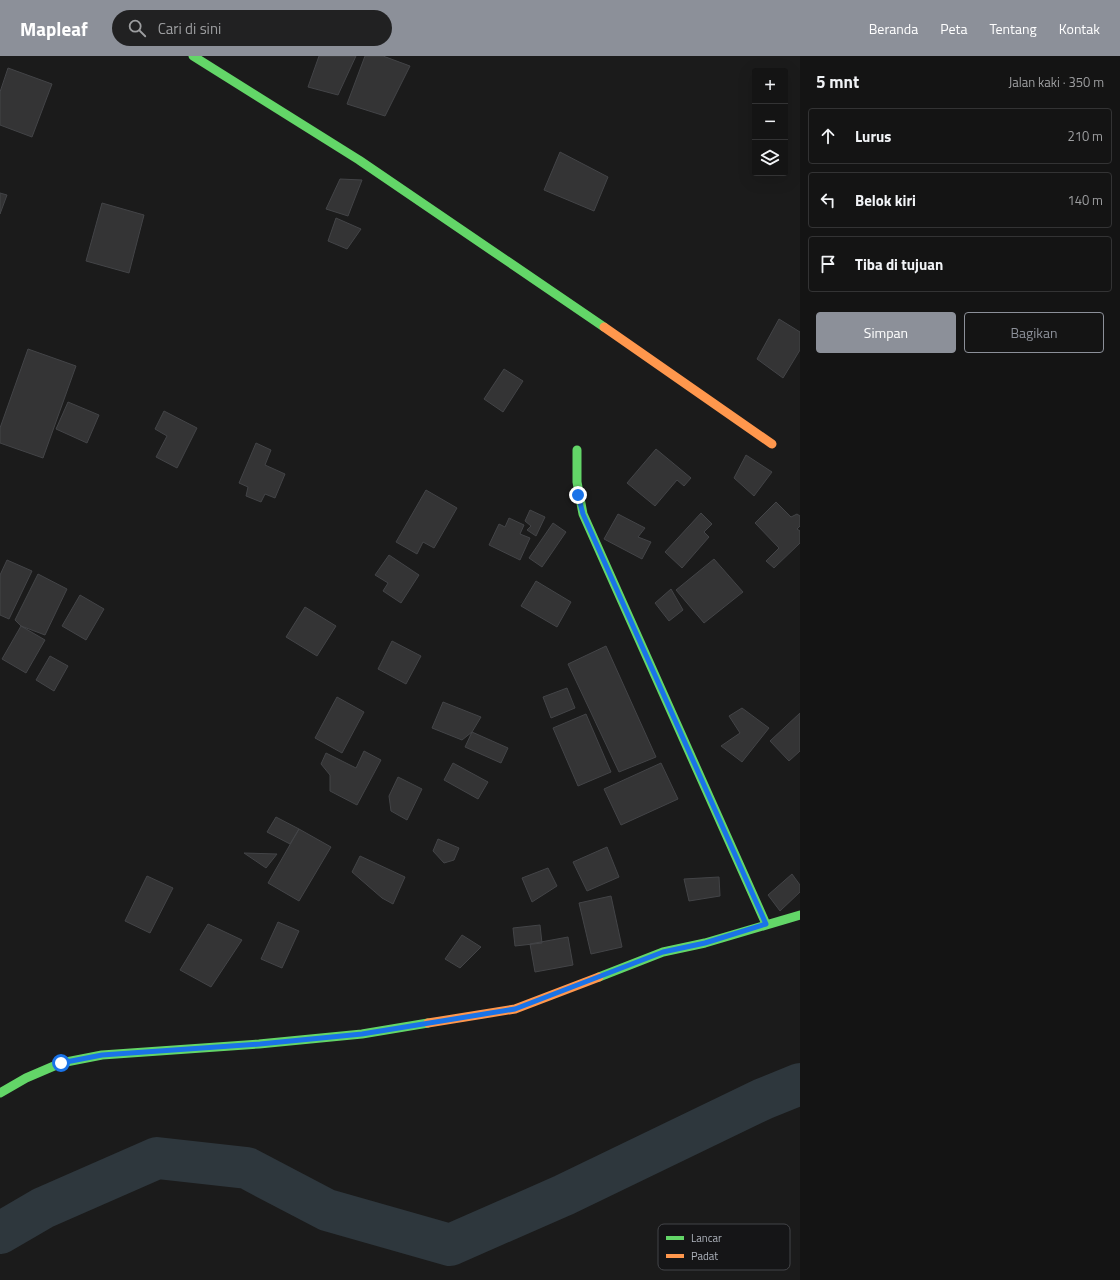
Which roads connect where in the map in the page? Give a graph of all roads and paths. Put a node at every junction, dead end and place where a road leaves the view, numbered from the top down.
1 (193, 56) edge
2 (772, 444) dead end
3 (577, 450) dead end
4 (800, 915) edge
5 (766, 924) junction
6 (0, 1093) edge

1 - 2 street
3 - 5 street
4 - 5 street
5 - 6 street

